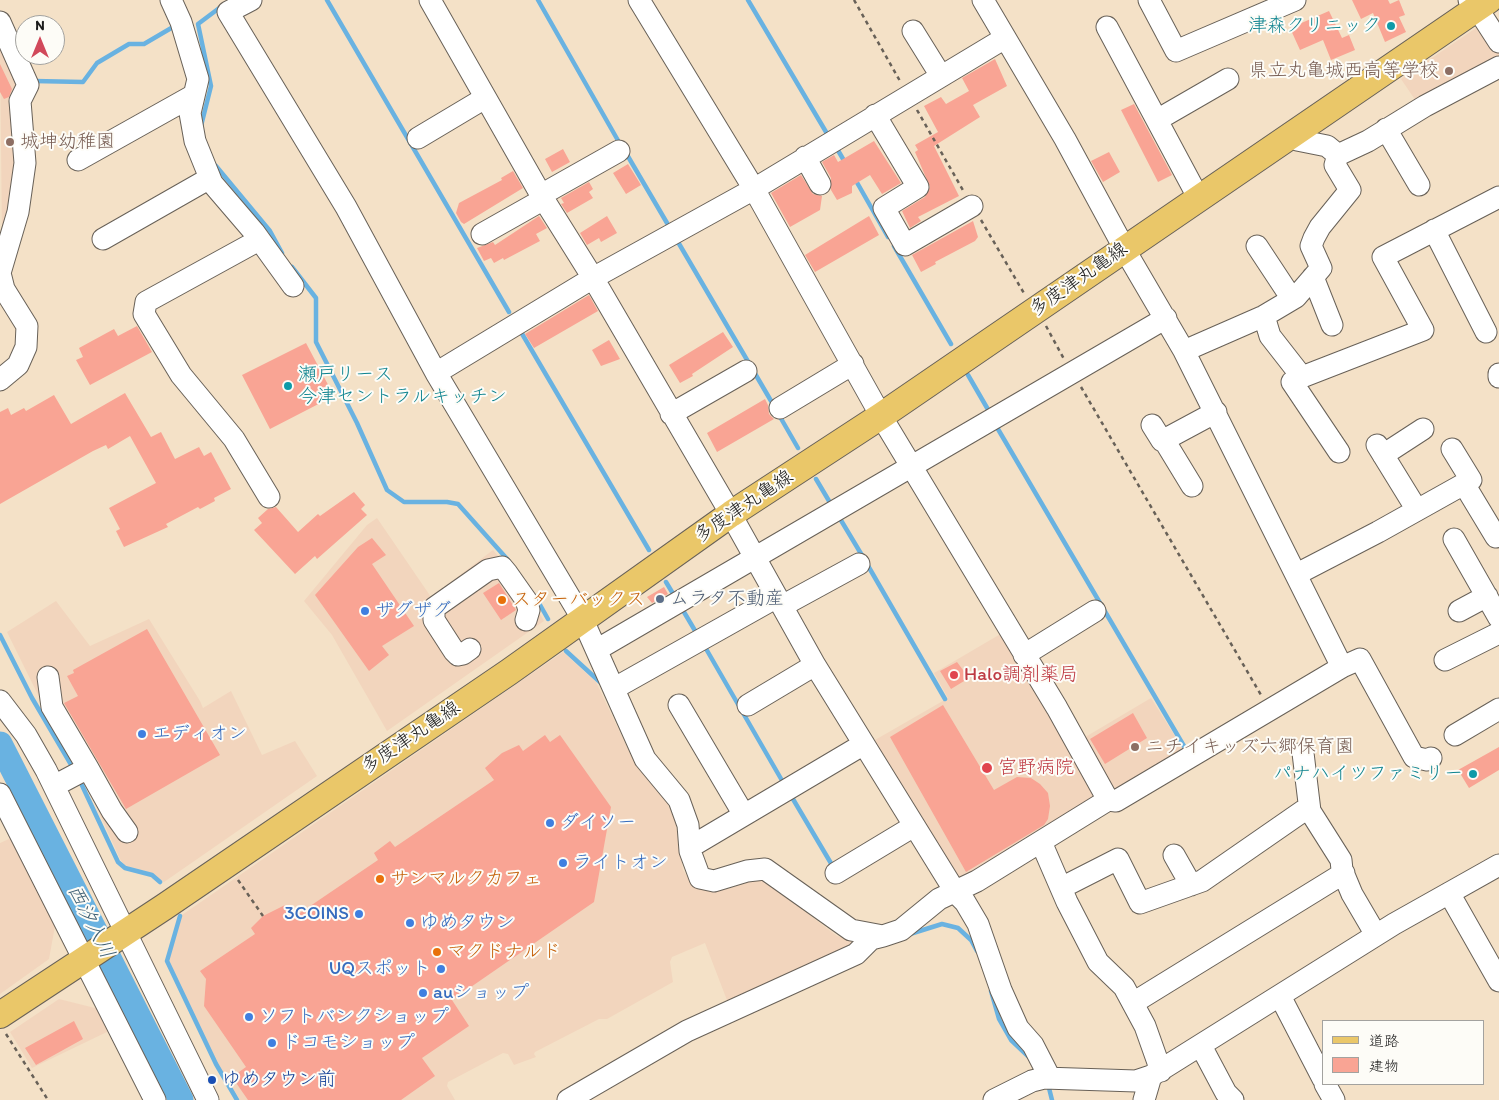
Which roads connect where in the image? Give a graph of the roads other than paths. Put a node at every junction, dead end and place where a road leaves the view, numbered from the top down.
1 (171, 0) edge
2 (251, 0) edge
3 (430, 0) edge
4 (639, 0) edge
5 (983, 0) edge
6 (1149, 0) edge
7 (1295, 0) edge
8 (1478, 3) edge
9 (0, 22) edge
10 (1107, 27) dead end
11 (913, 31) dead end
12 (1005, 38) junction
13 (1499, 42) edge
14 (1499, 67) edge
15 (941, 76) junction
16 (1228, 79) dead end
17 (194, 95) junction
18 (485, 98) junction
19 (875, 115) junction
20 (1157, 120) junction
21 (1386, 129) junction
22 (1291, 133) junction
23 (418, 138) dead end
24 (619, 151) dead end
25 (1338, 155) junction
26 (805, 157) junction
27 (78, 160) dead end
28 (210, 178) junction
29 (820, 184) dead end
30 (1418, 185) dead end
31 (754, 189) junction
32 (542, 197) junction
33 (1198, 197) junction
34 (1499, 197) edge
35 (972, 206) road end
36 (1434, 230) junction
37 (482, 234) dead end
38 (102, 239) dead end
39 (259, 240) junction
40 (1257, 246) dead end
41 (1124, 248) junction
42 (1313, 277) junction
43 (594, 278) junction
44 (293, 286) dead end
45 (1292, 299) junction
46 (1264, 316) junction
47 (1166, 318) junction
48 (1332, 325) dead end
49 (1486, 332) dead end
50 (1184, 351) junction
51 (853, 364) junction
52 (746, 371) dead end
53 (436, 373) junction
54 (1302, 377) junction
55 (0, 380) edge
56 (780, 408) dead end
57 (1216, 412) junction
58 (671, 414) junction
59 (881, 416) junction
60 (1423, 429) dead end
61 (1452, 449) dead end
62 (1339, 452) dead end
63 (911, 466) junction
64 (1464, 484) junction
65 (1192, 486) dead end
66 (269, 497) dead end
67 (1417, 510) junction
68 (731, 514) junction
69 (1496, 537) dead end
70 (1454, 539) dead end
71 (755, 557) junction
72 (859, 564) dead end
73 (1296, 574) junction
74 (1487, 596) junction
75 (780, 602) junction
76 (1095, 611) dead end
77 (1459, 611) dead end
78 (582, 618) junction
79 (1499, 618) edge
80 (526, 620) dead end
81 (1499, 633) edge
82 (470, 649) dead end
83 (598, 649) junction
84 (1024, 655) junction
85 (1445, 660) dead end
86 (816, 665) junction
87 (1342, 666) junction
88 (48, 676) dead end
89 (615, 688) junction
90 (0, 701) edge
91 (748, 705) dead end
92 (678, 706) dead end
93 (1490, 719) edge
94 (1455, 735) dead end
95 (864, 744) junction
96 (1303, 753) dead end
97 (1431, 758) dead end
98 (74, 776) junction
99 (0, 794) edge
100 (1108, 800) junction
101 (1310, 811) junction
102 (744, 815) junction
103 (914, 826) junction
104 (128, 832) dead end
105 (1041, 842) junction
106 (697, 843) dead end
107 (1174, 854) dead end
108 (1499, 865) edge
109 (836, 873) dead end
110 (1344, 873) junction
111 (1191, 885) junction
112 (1061, 888) junction
113 (956, 893) junction
114 (1449, 893) junction
115 (1376, 935) junction
116 (877, 937) junction
117 (105, 945) junction
118 (1499, 981) edge
119 (1280, 996) junction
120 (1133, 1003) junction
121 (2, 1023) edge
122 (1201, 1046) junction
123 (1156, 1074) junction
124 (1322, 1077) edge
125 (1050, 1078) junction
126 (1326, 1085) edge
127 (582, 1097) edge
128 (1224, 1098) edge
129 (155, 1100) edge
130 (208, 1100) edge
131 (994, 1100) edge
132 (1144, 1100) edge
133 (1334, 1100) edge

1 - 17 street
2 - 53 street
3 - 18 street
4 - 31 street
5 - 12 street
6 - 7 street
8 - 13 street
8 - 22 main road, 多度津丸亀線
9 - 55 street
10 - 20 street
11 - 15 street
12 - 15 street
12 - 41 street
14 - 21 street
15 - 19 street
16 - 20 street
17 - 27 street
17 - 28 street
18 - 23 street
18 - 32 street
19 - 26 street
19 - 35 street
20 - 33 street
21 - 25 street
21 - 30 street
22 - 25 street
22 - 33 main road, 多度津丸亀線
24 - 32 street
25 - 42 street
26 - 29 street
26 - 31 street
28 - 38 street
28 - 39 street
31 - 43 street
31 - 51 street
32 - 37 street
32 - 43 street
33 - 41 main road, 多度津丸亀線
34 - 36 street
36 - 49 street
36 - 54 street
39 - 44 street
39 - 66 street
40 - 45 street
41 - 47 street
41 - 59 main road, 多度津丸亀線
42 - 45 street
42 - 48 street
43 - 53 street
43 - 58 street
45 - 46 street
46 - 50 street
46 - 54 street
47 - 50 street
47 - 63 street
50 - 57 street
51 - 56 street
51 - 59 street
52 - 58 street
53 - 78 street
54 - 62 street
57 - 65 street
57 - 73 street
58 - 68 street
59 - 63 street
59 - 68 main road, 多度津丸亀線
60 - 67 street
61 - 64 street
63 - 71 street
63 - 84 street
64 - 67 street
64 - 69 street
67 - 73 street
68 - 71 street
68 - 78 main road, 多度津丸亀線
70 - 74 street
71 - 75 street
71 - 83 street
72 - 75 street
73 - 87 street
74 - 77 street
74 - 79 street
75 - 86 street
75 - 89 street
76 - 84 street
78 - 83 street
78 - 117 main road, 多度津丸亀線
80 - 82 street
81 - 85 street
83 - 89 street
84 - 100 street
86 - 91 street
86 - 95 street
87 - 97 street
87 - 100 street
88 - 98 street
89 - 116 street
90 - 98 street
92 - 102 street
93 - 94 street
95 - 102 street
95 - 103 street
96 - 101 street
98 - 104 street
98 - 117 street
99 - 117 street
100 - 105 street
101 - 110 street
101 - 111 street
102 - 106 street
103 - 109 street
103 - 113 street
105 - 112 street
105 - 113 street
107 - 111 street
108 - 114 street
110 - 115 street
110 - 120 street
111 - 112 street
112 - 120 street
113 - 116 street
113 - 125 street
114 - 115 street
114 - 118 street
115 - 119 street
116 - 127 street
117 - 121 main road, 多度津丸亀線
117 - 129 street
117 - 130 street
119 - 122 street
119 - 124 street
120 - 123 street
122 - 123 street
122 - 128 street
123 - 125 street
123 - 132 street
125 - 131 street
126 - 133 street

